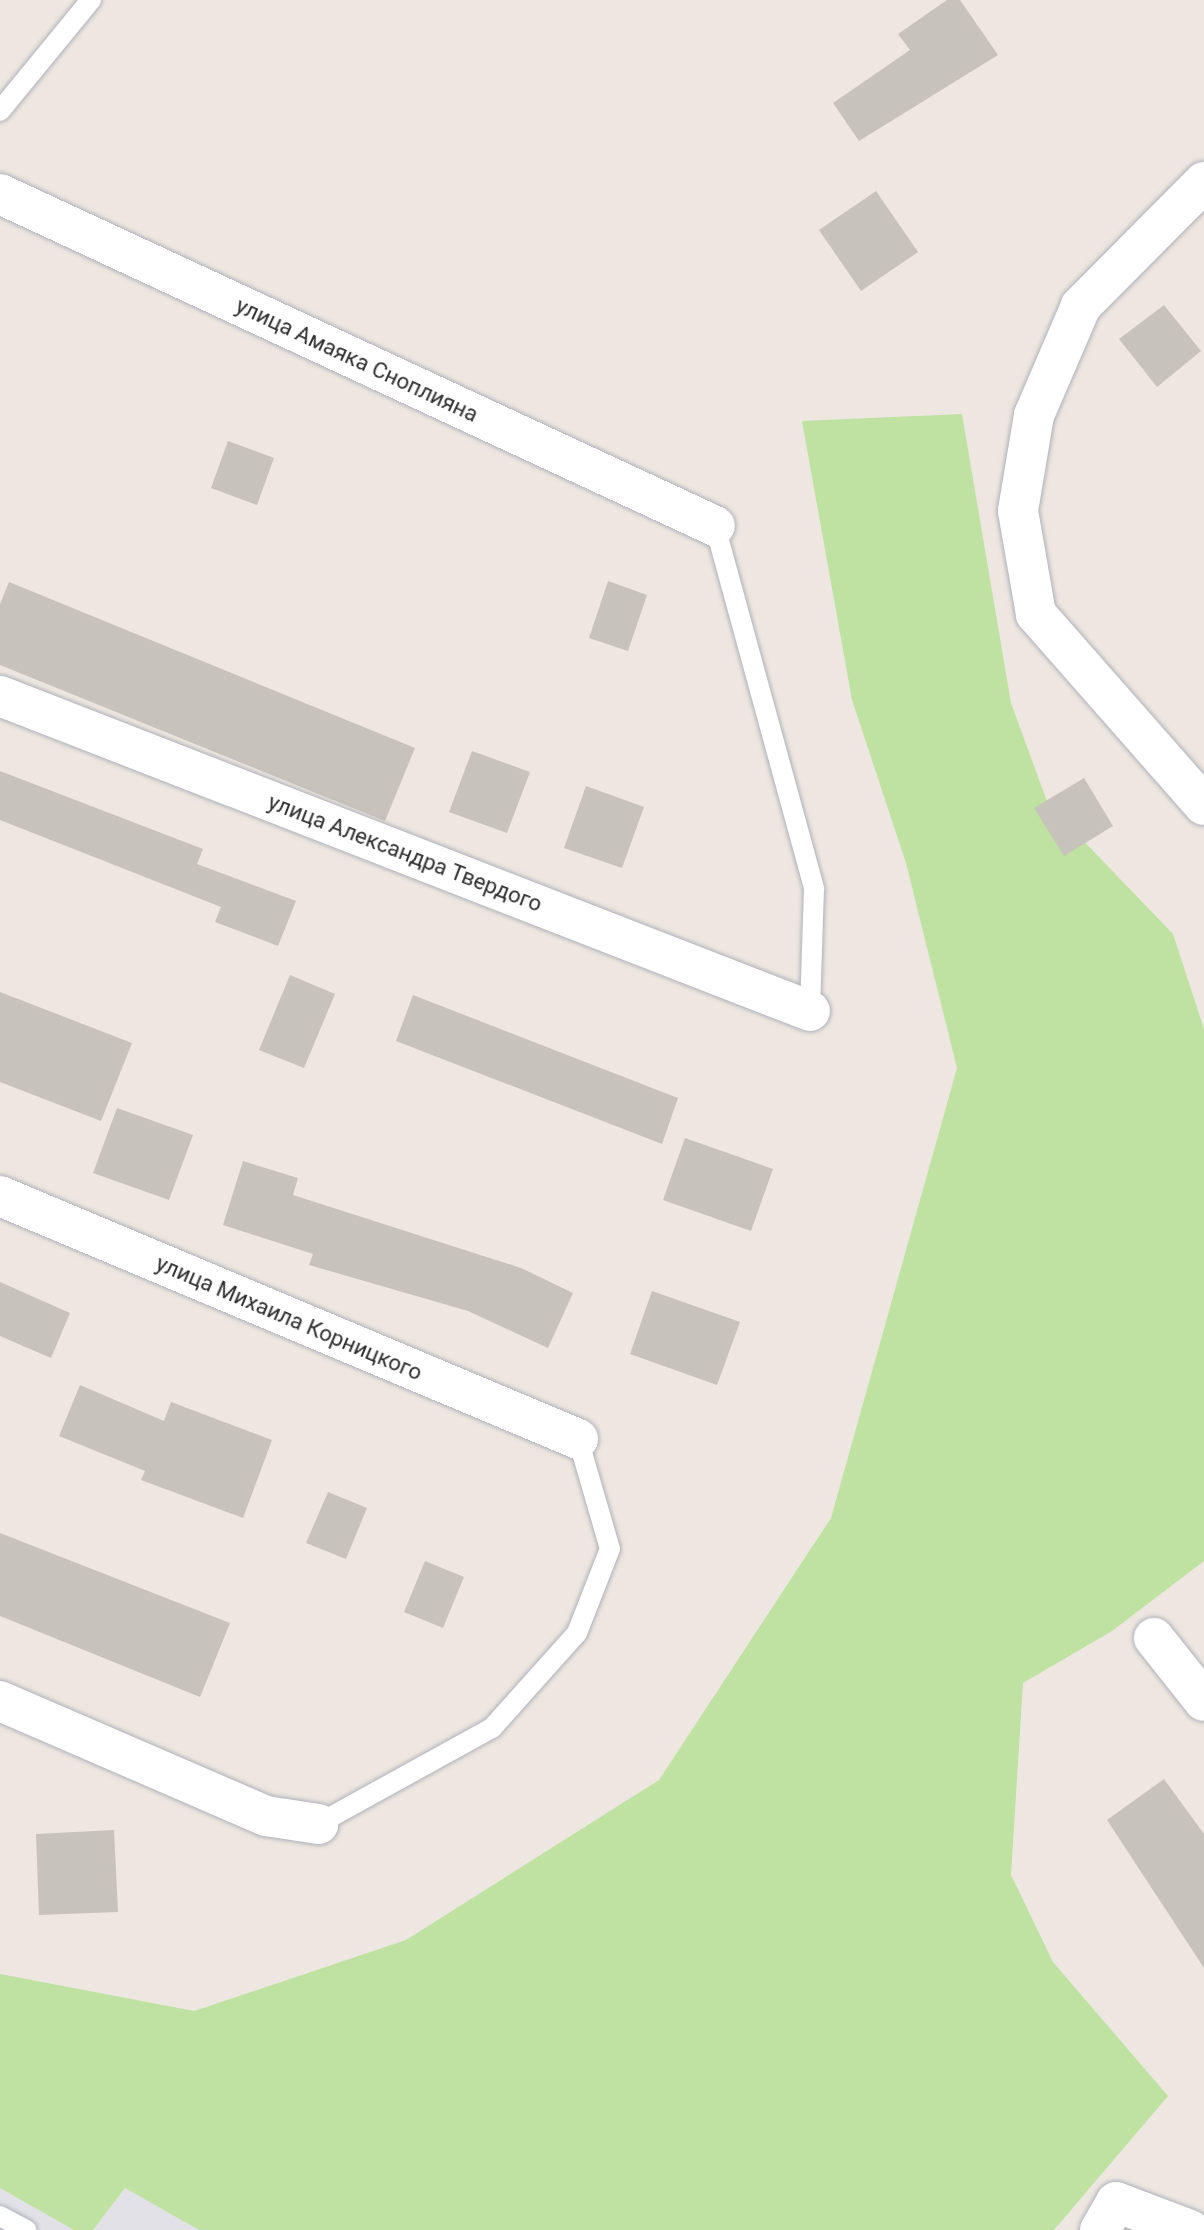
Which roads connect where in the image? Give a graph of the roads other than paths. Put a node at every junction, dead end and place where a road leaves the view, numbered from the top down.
1 (91, 0) edge
2 (0, 111) edge
3 (1204, 182) edge
4 (0, 194) edge
5 (715, 526) joint
6 (0, 696) edge
7 (1204, 805) edge
8 (810, 1011) joint
9 (0, 1196) edge
10 (578, 1439) joint
11 (1154, 1638) dead end
12 (0, 1701) edge
13 (1204, 1701) edge
14 (318, 1824) joint
15 (0, 2216) edge
16 (26, 2230) edge
17 (1100, 2230) edge
18 (1190, 2230) edge

1 - 2 lane
3 - 7 street
4 - 5 street, улица Амаяка Сноплияна
5 - 8 lane
6 - 8 street, улица Александра Твердого
9 - 10 street, улица Михаила Корницкого
10 - 14 lane
11 - 13 street
12 - 14 street
15 - 16 lane
17 - 18 street

